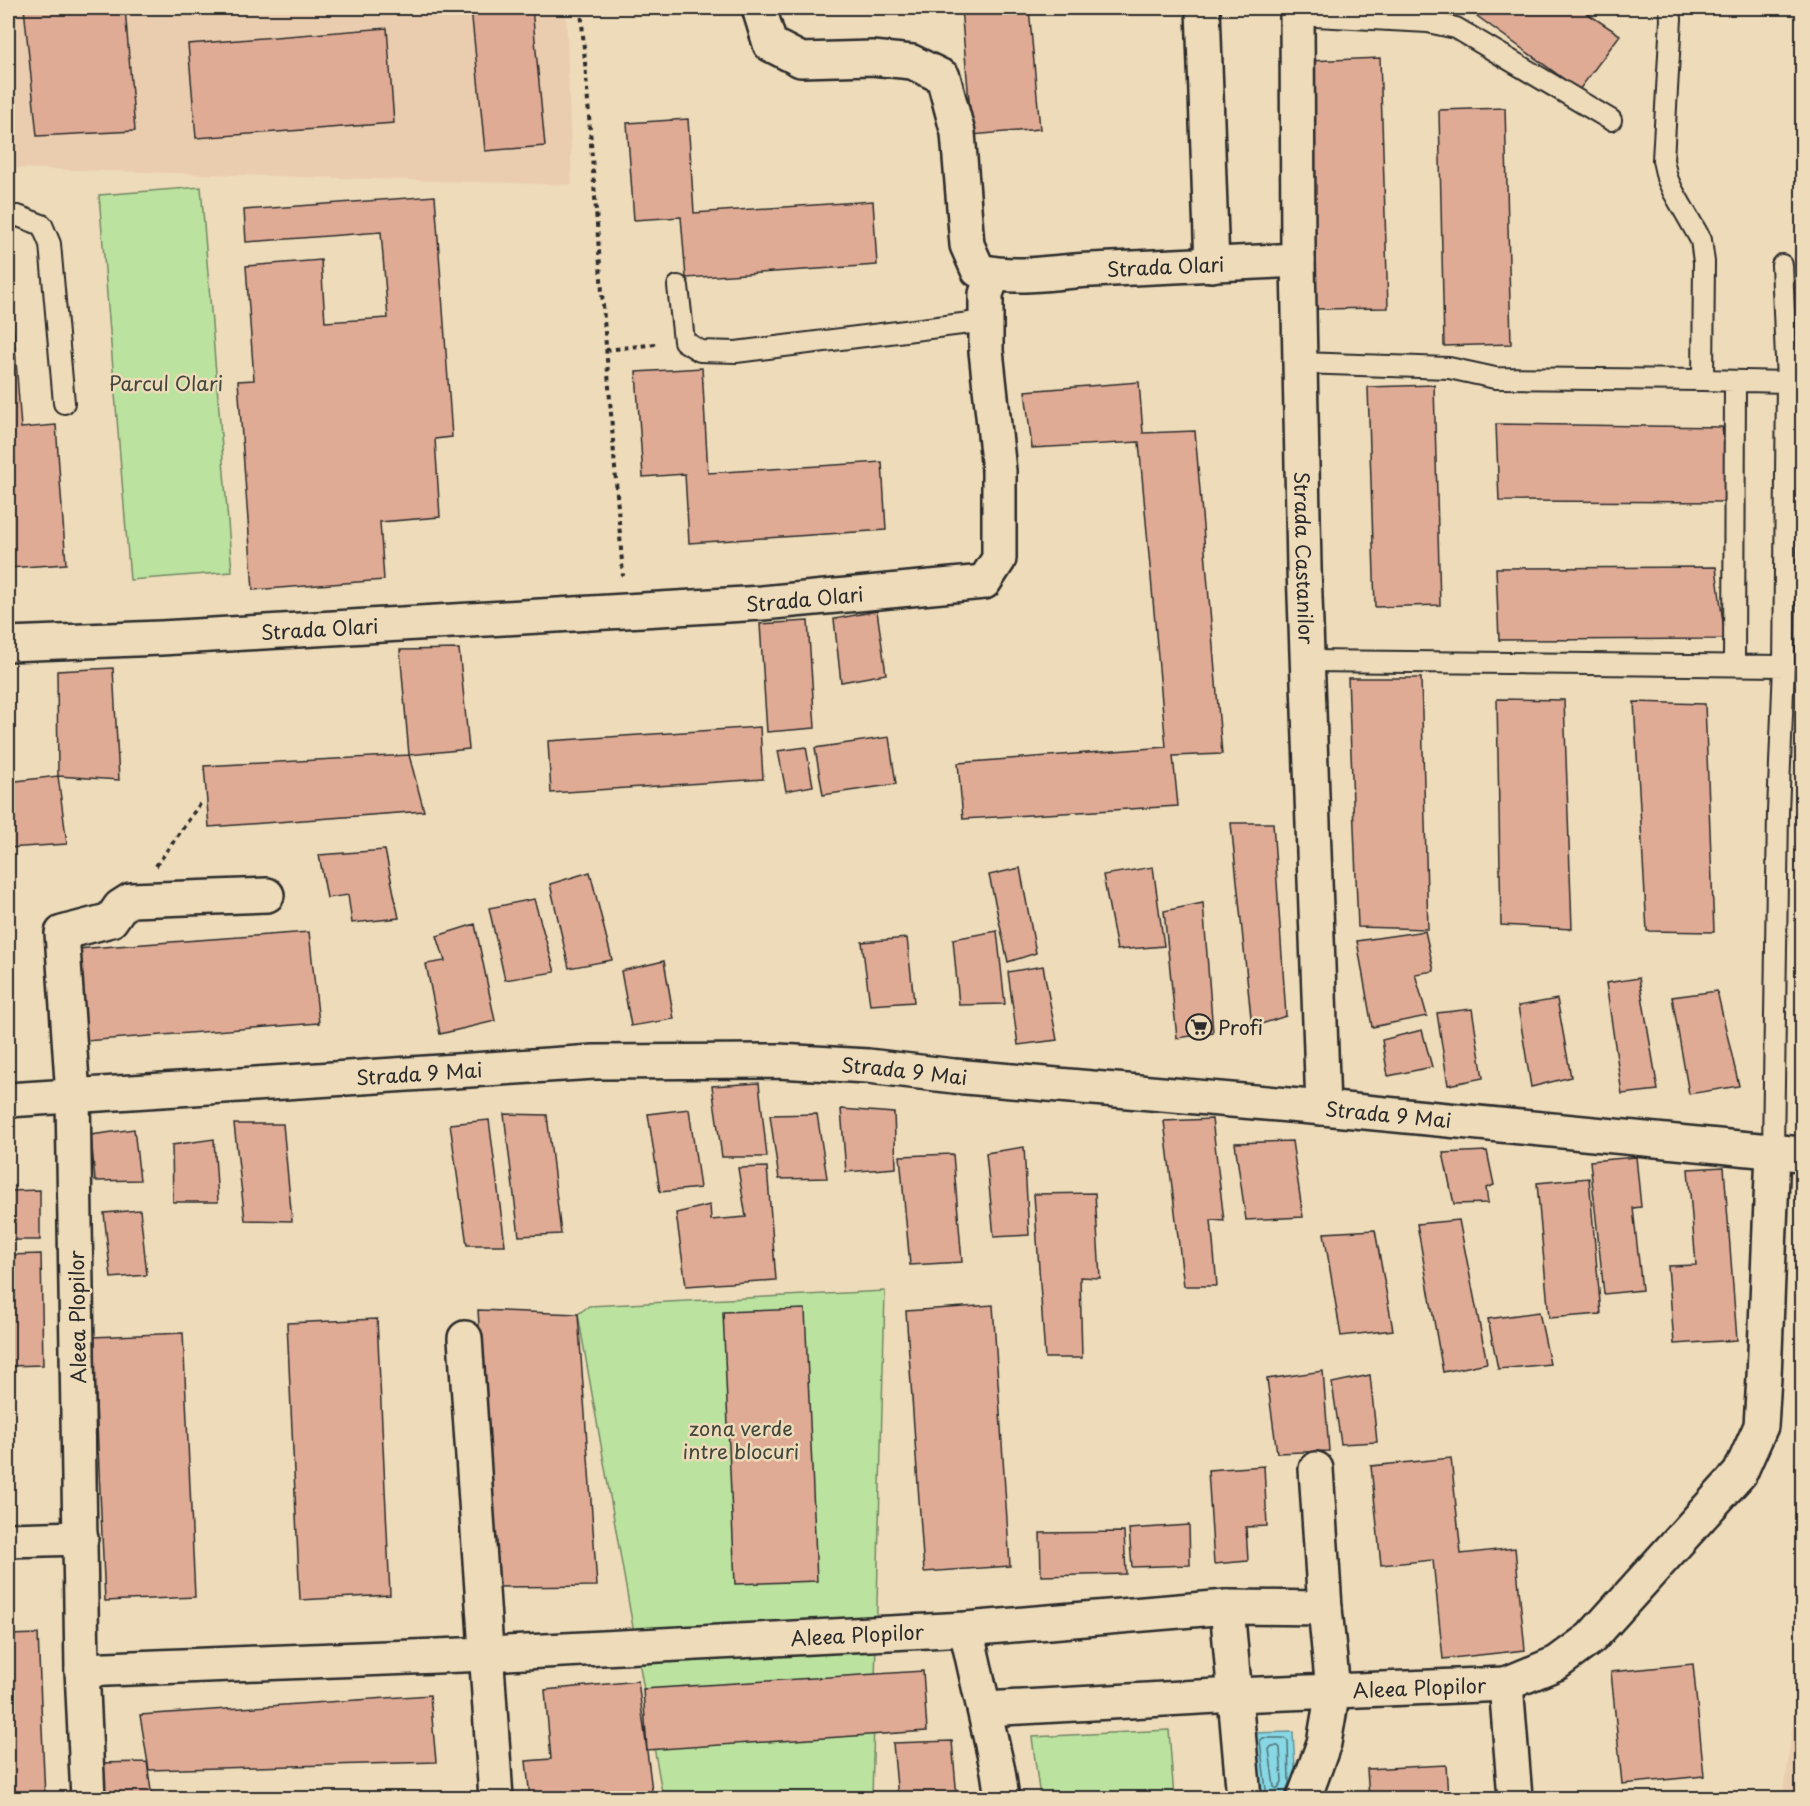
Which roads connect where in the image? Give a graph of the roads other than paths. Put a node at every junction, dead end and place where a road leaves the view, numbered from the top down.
1 (759, 8) edge
2 (1203, 8) edge
3 (1670, 8) edge
4 (1297, 11) edge
5 (1611, 120) dead end
6 (8, 217) edge
7 (1298, 260) junction
8 (1212, 264) junction
9 (1782, 264) dead end
10 (993, 274) junction
11 (678, 285) dead end
12 (986, 321) junction
13 (1300, 363) junction
14 (1703, 380) junction
15 (1735, 381) junction
16 (1787, 382) junction
17 (64, 403) dead end
18 (8, 644) edge
19 (1308, 661) junction
20 (1734, 666) junction
21 (1784, 666) junction
22 (267, 895) dead end
23 (73, 1096) junction
24 (8, 1100) edge
25 (1323, 1108) junction
26 (1792, 1156) edge
27 (465, 1338) dead end
28 (1316, 1469) dead end
29 (81, 1538) junction
30 (8, 1540) edge
31 (1227, 1607) junction
32 (1324, 1608) junction
33 (966, 1629) junction
34 (487, 1654) junction
35 (82, 1670) junction
36 (1506, 1684) junction
37 (1333, 1691) junction
38 (1235, 1695) junction
39 (985, 1709) junction
40 (88, 1798) edge
41 (496, 1798) edge
42 (1002, 1798) edge
43 (1244, 1798) edge
44 (1304, 1798) edge
45 (1515, 1798) edge

1 - 10 street
2 - 8 street
3 - 14 lane
4 - 5 lane
4 - 7 street, Strada Castanilor
6 - 17 lane
7 - 8 street, Strada Olari
7 - 13 street, Strada Castanilor
8 - 10 street, Strada Olari
9 - 16 lane
10 - 12 street, Strada Olari
11 - 12 lane
12 - 18 street, Strada Olari
13 - 14 lane
13 - 19 street, Strada Castanilor
14 - 15 lane
15 - 16 lane
15 - 20 lane
16 - 21 lane
19 - 20 lane
19 - 25 street, Strada Castanilor
20 - 21 lane
21 - 26 lane
22 - 23 street, Aleea Plopilor
23 - 24 street, Strada 9 Mai
23 - 25 street, Strada 9 Mai
23 - 29 street, Aleea Plopilor
25 - 26 street, Strada 9 Mai
26 - 36 street
27 - 34 street
28 - 32 street, Aleea Plopilor
29 - 30 street
29 - 35 street, Aleea Plopilor
31 - 32 street, Aleea Plopilor
31 - 33 street, Aleea Plopilor
31 - 38 street
32 - 37 street, Aleea Plopilor
33 - 34 street, Aleea Plopilor
33 - 39 street
34 - 35 street, Aleea Plopilor
34 - 41 street
35 - 40 street, Aleea Plopilor
36 - 37 street, Aleea Plopilor
36 - 45 street
37 - 38 street, Aleea Plopilor
37 - 44 street, Aleea Plopilor
38 - 39 street, Aleea Plopilor
38 - 43 street
39 - 42 street

